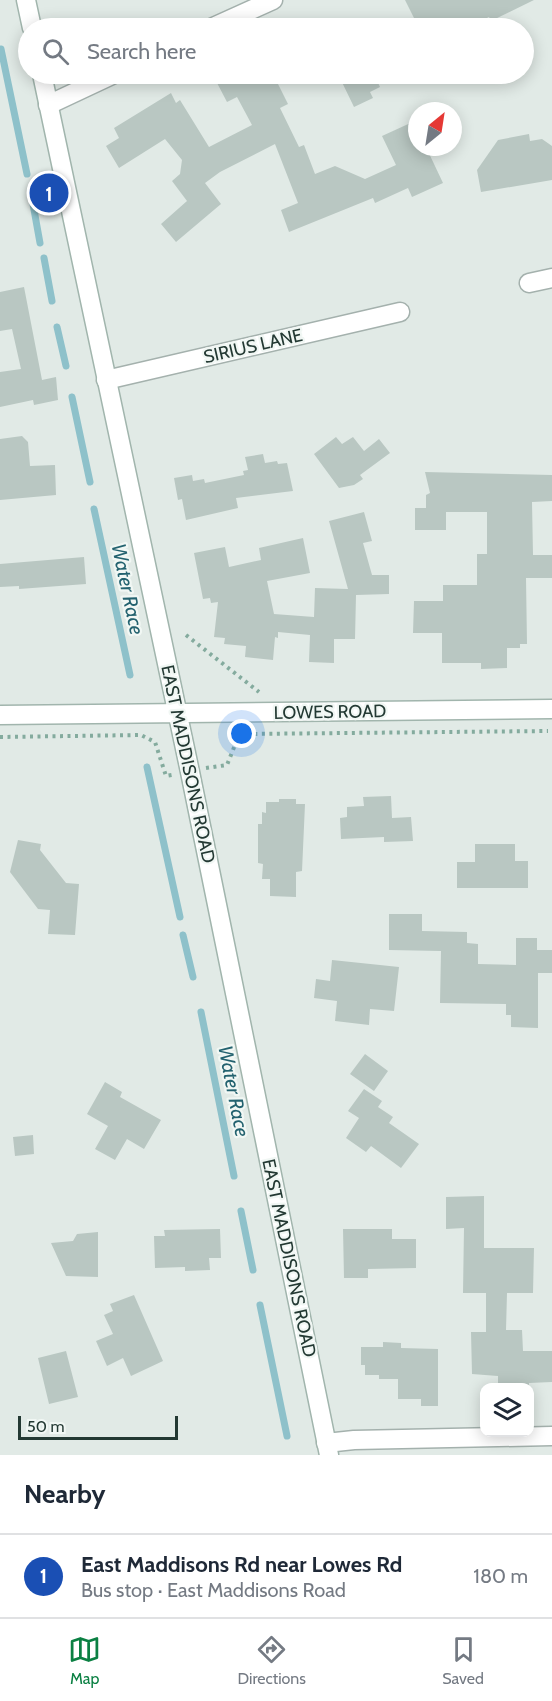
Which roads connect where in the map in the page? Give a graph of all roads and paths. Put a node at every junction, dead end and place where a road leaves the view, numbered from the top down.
1 (26, 0) edge
2 (273, 0) edge
3 (30, 18) edge
4 (233, 18) edge
5 (44, 84) edge
6 (93, 84) edge
7 (48, 105) junction
8 (552, 278) edge
9 (529, 283) dead end
10 (400, 312) dead end
11 (106, 380) junction
12 (186, 635) dead end
13 (259, 692) dead end
14 (552, 709) edge
15 (178, 714) junction
16 (0, 715) edge
17 (552, 731) edge
18 (0, 737) edge
19 (205, 769) dead end
20 (173, 775) dead end
21 (552, 1436) edge
22 (327, 1449) edge

1 - 3 street
2 - 4 street
5 - 7 street, EAST MADDISONS ROAD
6 - 7 street
7 - 11 street, EAST MADDISONS ROAD
8 - 9 street
10 - 11 street, SIRIUS LANE
11 - 15 street, EAST MADDISONS ROAD
12 - 13 path
14 - 15 street, LOWES ROAD
15 - 16 street, LOWES ROAD
15 - 22 street, EAST MADDISONS ROAD
17 - 19 path
18 - 20 path
21 - 22 street

